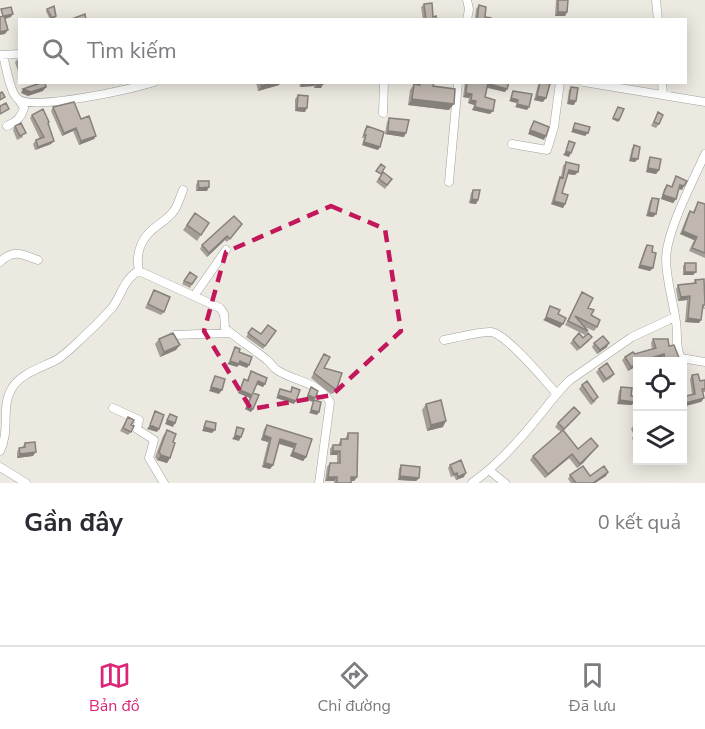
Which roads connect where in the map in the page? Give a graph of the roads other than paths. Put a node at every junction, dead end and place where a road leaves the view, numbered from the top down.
1 (467, 0) edge
2 (656, 0) edge
3 (467, 18) edge
4 (658, 18) edge
5 (18, 54) edge
6 (2, 55) edge
7 (148, 84) edge
8 (384, 84) edge
9 (458, 84) edge
10 (560, 84) edge
11 (610, 84) edge
12 (662, 84) edge
13 (663, 95) junction
14 (19, 100) junction
15 (705, 102) edge
16 (383, 113) dead end
17 (7, 126) dead end
18 (512, 144) dead end
19 (705, 154) edge
20 (449, 182) dead end
21 (183, 190) dead end
22 (226, 250) dead end
23 (38, 260) dead end
24 (0, 262) edge
25 (139, 271) junction
26 (194, 296) junction
27 (675, 317) junction
28 (230, 333) junction
29 (174, 335) edge
30 (444, 339) dead end
31 (705, 362) edge
32 (556, 393) junction
33 (4, 395) edge
34 (113, 408) dead end
35 (0, 451) edge
36 (0, 467) edge
37 (489, 470) junction
38 (26, 483) edge
39 (164, 483) edge
40 (319, 483) edge
41 (472, 483) edge
42 (505, 483) edge

1 - 3 street
2 - 4 street
5 - 6 street
6 - 14 street
7 - 14 street
8 - 16 street
9 - 20 street
10 - 18 street
11 - 13 street
12 - 13 street
13 - 15 street
14 - 17 street
19 - 27 street
21 - 25 street
22 - 26 street
23 - 24 street
25 - 26 street
25 - 33 street
26 - 28 street
27 - 31 street
27 - 32 street
28 - 29 street
28 - 40 street
30 - 32 street
32 - 37 street
33 - 35 street
34 - 39 street
36 - 38 street
37 - 41 street
37 - 42 street

